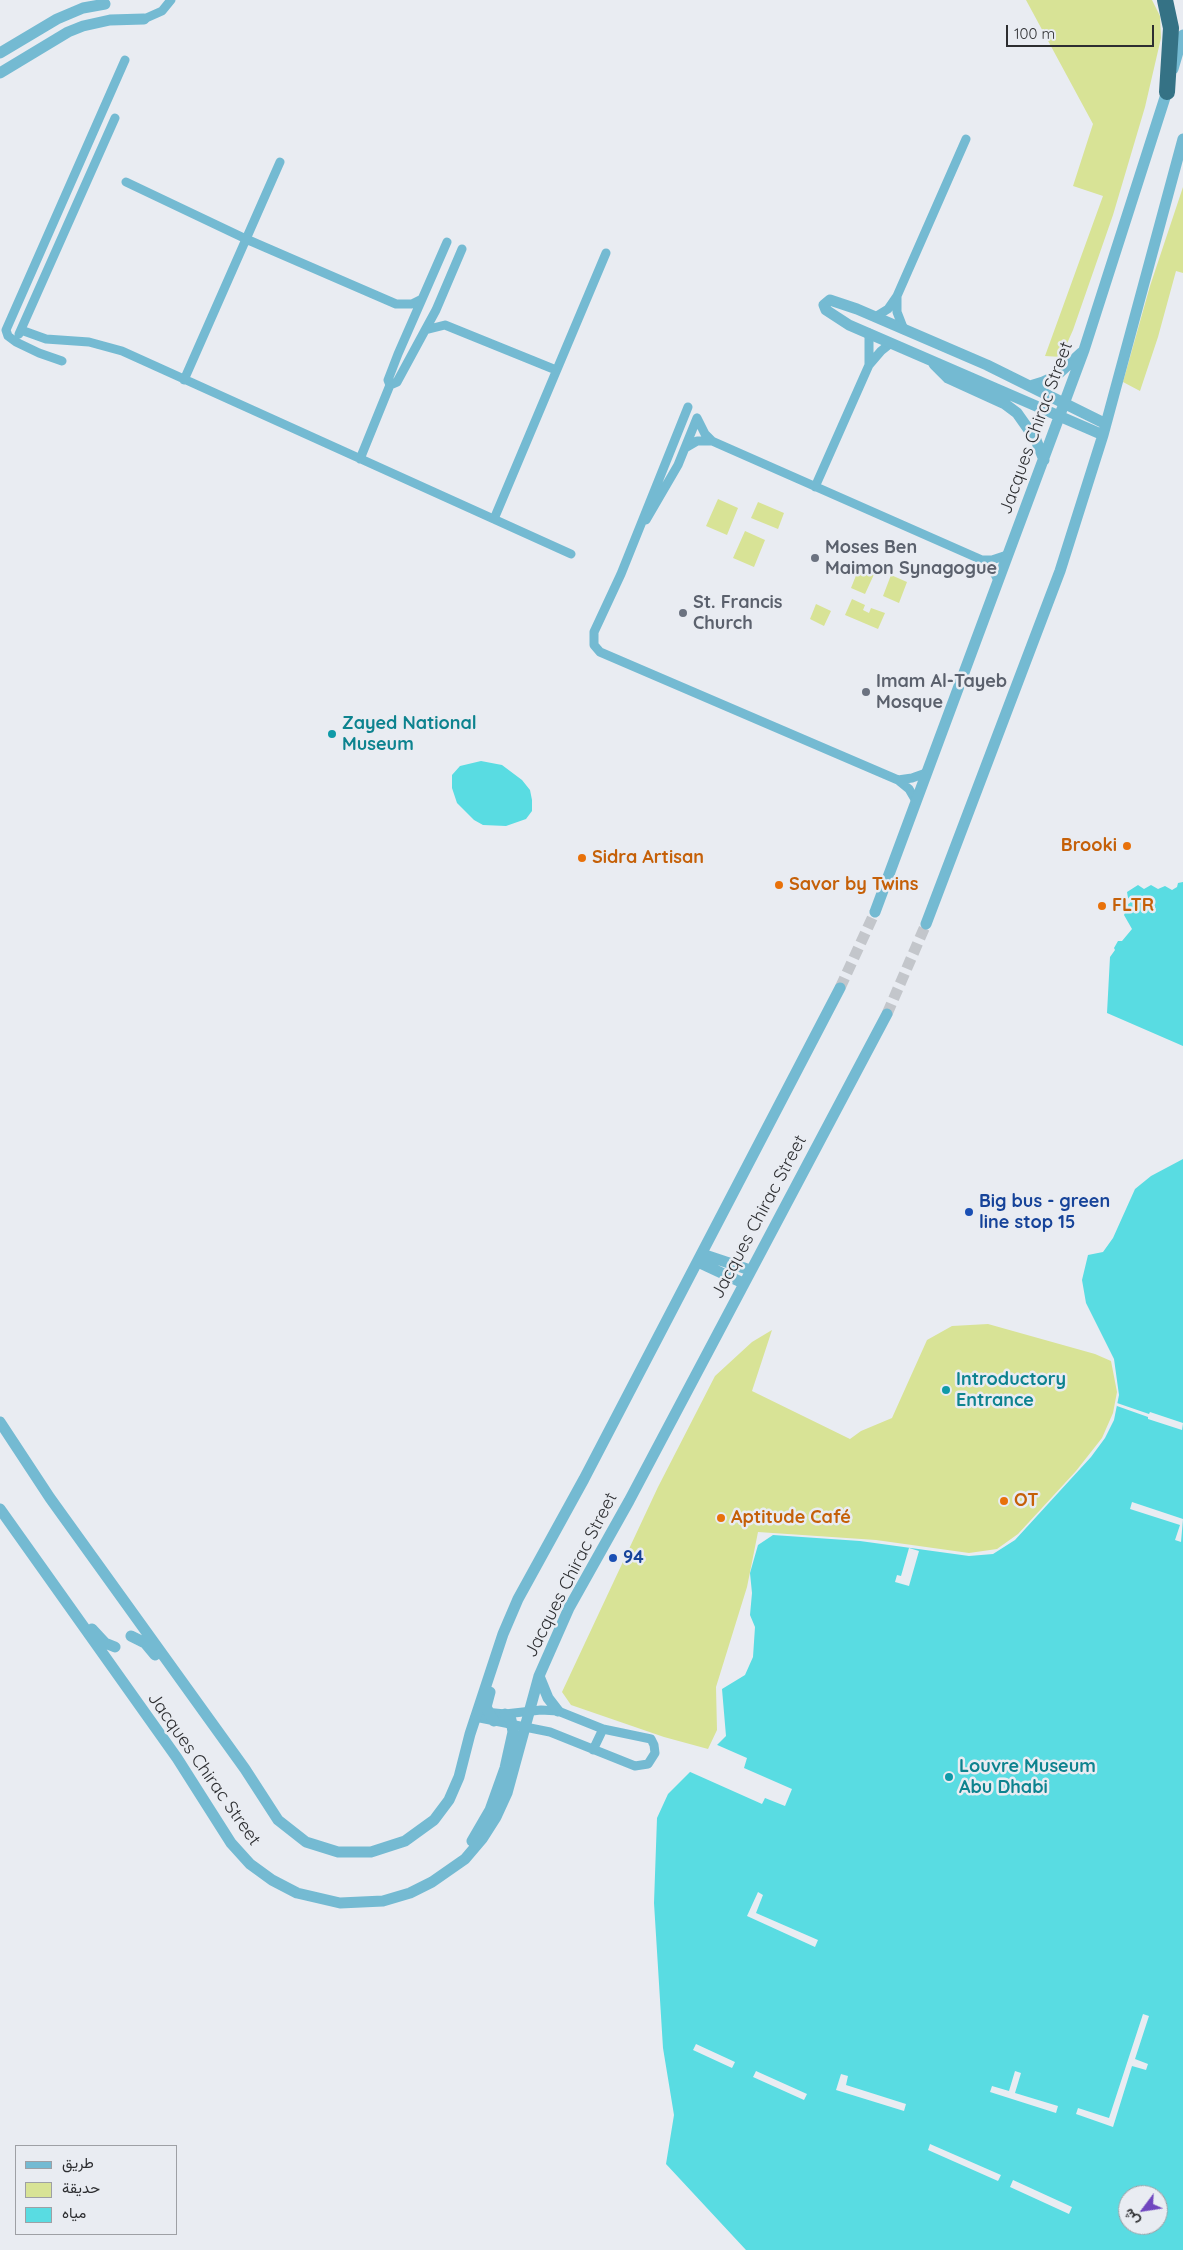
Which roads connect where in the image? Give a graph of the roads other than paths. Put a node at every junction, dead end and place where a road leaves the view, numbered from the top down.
1 (171, 0) edge
2 (1165, 0) edge
3 (109, 2) edge
4 (144, 19) joint
5 (1183, 35) edge
6 (0, 53) edge
7 (125, 60) dead end
8 (0, 73) edge
9 (1167, 92) junction
10 (115, 118) dead end
11 (966, 139) dead end
12 (1183, 139) edge
13 (280, 162) dead end
14 (126, 182) dead end
15 (246, 239) junction
16 (447, 242) dead end
17 (462, 249) dead end
18 (606, 253) dead end
19 (897, 296) junction
20 (422, 299) junction
21 (396, 304) junction
22 (436, 310) junction
23 (875, 317) junction
24 (411, 324) junction
25 (444, 326) junction
26 (21, 330) junction
27 (425, 330) junction
28 (904, 330) junction
29 (869, 333) junction
30 (16, 342) junction
31 (891, 343) junction
32 (1084, 350) junction
33 (932, 360) junction
34 (62, 361) dead end
35 (868, 365) junction
36 (556, 370) junction
37 (184, 380) junction
38 (390, 385) junction
39 (1030, 386) junction
40 (1064, 402) junction
41 (688, 407) dead end
42 (1059, 416) junction
43 (1105, 430) junction
44 (712, 442) junction
45 (685, 448) junction
46 (360, 459) junction
47 (1044, 460) junction
48 (815, 486) junction
49 (494, 519) junction
50 (639, 530) junction
51 (571, 554) dead end
52 (1007, 556) junction
53 (982, 560) junction
54 (998, 580) junction
55 (926, 773) junction
56 (898, 780) junction
57 (916, 801) junction
58 (875, 912) tunnel mouth
59 (926, 924) tunnel mouth
60 (840, 988) tunnel mouth
61 (887, 1014) tunnel mouth
62 (700, 1258) junction
63 (750, 1270) junction
64 (743, 1283) junction
65 (0, 1422) edge
66 (0, 1509) edge
67 (28, 1550) junction
68 (143, 1627) junction
69 (131, 1636) junction
70 (115, 1647) junction
71 (103, 1656) junction
72 (539, 1676) junction
73 (558, 1711) junction
74 (528, 1712) junction
75 (504, 1714) junction
76 (483, 1715) junction
77 (518, 1725) junction
78 (603, 1729) junction
79 (218, 1731) junction
80 (593, 1750) junction

1 - 4 street
2 - 9 highway
3 - 6 street
4 - 8 street
5 - 9 street, Jacques Chirac Street
7 - 30 street
9 - 32 street, Jacques Chirac Street
10 - 26 street
11 - 19 street
12 - 43 street
13 - 15 street
14 - 15 street
15 - 21 street
15 - 37 street
16 - 20 street
17 - 22 street
18 - 36 street
19 - 23 street
19 - 28 street
20 - 21 street
20 - 24 street
21 - 24 street
22 - 25 street
22 - 27 street
23 - 28 street
23 - 29 street
24 - 38 street
25 - 27 street
25 - 36 street
26 - 30 street
26 - 37 street
27 - 38 street
28 - 39 street
29 - 31 street
29 - 35 street
30 - 34 street
31 - 33 street
31 - 35 street
32 - 39 street
32 - 40 street, Jacques Chirac Street
33 - 42 street
33 - 47 street
35 - 48 street
36 - 49 street
37 - 46 street
38 - 46 street
39 - 40 street
40 - 42 street, Jacques Chirac Street
40 - 43 street
41 - 50 street
42 - 43 street
42 - 47 street, Jacques Chirac Street
43 - 59 street
44 - 45 street
44 - 45 street
44 - 48 street
45 - 50 street
46 - 49 street
47 - 52 street, Jacques Chirac Street
48 - 53 street
49 - 51 street
50 - 56 street
52 - 53 street
52 - 54 street, Jacques Chirac Street
53 - 54 street
54 - 55 street, Jacques Chirac Street
55 - 56 street
55 - 57 street, Jacques Chirac Street
56 - 57 street
57 - 58 street, Jacques Chirac Street
60 - 62 street, Jacques Chirac Street
61 - 63 street, Jacques Chirac Street
62 - 63 street
62 - 64 street
62 - 76 street, Jacques Chirac Street
63 - 64 street, Jacques Chirac Street
64 - 72 street, Jacques Chirac Street
65 - 68 street, Jacques Chirac Street
66 - 67 street, Jacques Chirac Street
67 - 70 street
67 - 71 street, Jacques Chirac Street
68 - 69 street
68 - 79 street, Jacques Chirac Street
69 - 70 street
69 - 79 street
70 - 71 street
71 - 77 street, Jacques Chirac Street
72 - 73 street
72 - 74 street, Jacques Chirac Street
73 - 74 street
73 - 78 street
74 - 75 street
74 - 77 street, Jacques Chirac Street
75 - 76 street
75 - 77 street
76 - 77 street
76 - 79 street, Jacques Chirac Street
77 - 80 street
78 - 80 street
78 - 80 street

